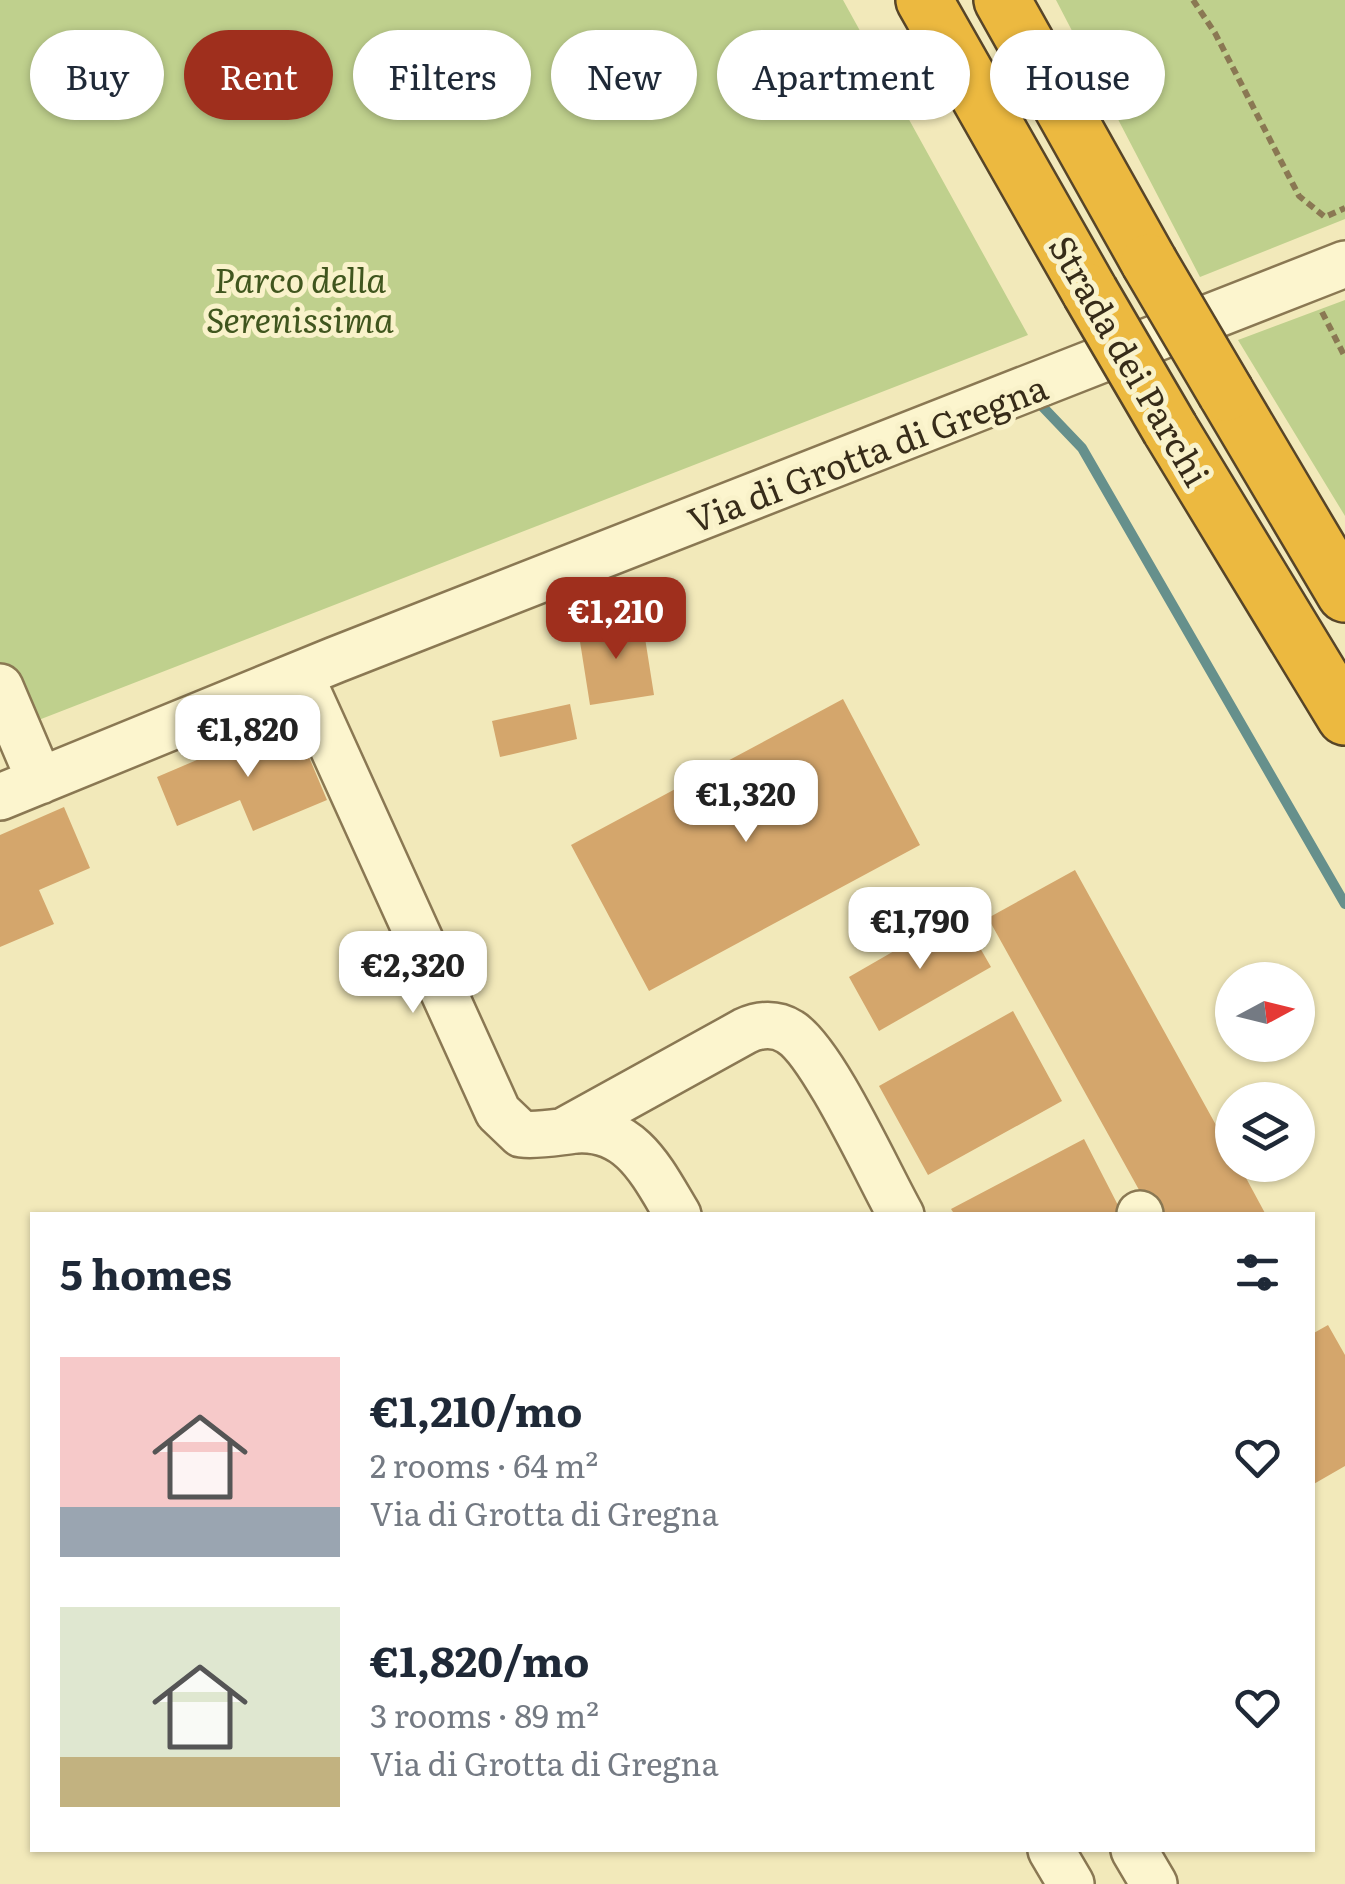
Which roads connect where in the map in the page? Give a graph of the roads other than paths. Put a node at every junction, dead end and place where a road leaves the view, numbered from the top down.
1 (924, 0) edge
2 (1002, 0) edge
3 (1325, 272) edge
4 (1345, 594) edge
5 (300, 675) junction
6 (0, 687) edge
7 (1345, 717) edge
8 (20, 788) edge
9 (562, 1132) junction
10 (676, 1212) edge
11 (899, 1212) edge
12 (1052, 1852) edge
13 (1135, 1852) edge
14 (1071, 1884) edge
15 (1154, 1884) edge

1 - 7 highway, Strada dei Parchi, bridge
2 - 4 highway, Strada dei Parchi, bridge
3 - 5 street, Via di Grotta di Gregna
5 - 8 street, Via di Grotta di Gregna
5 - 9 street
6 - 8 street
9 - 10 street
9 - 11 street
12 - 14 street
13 - 15 street

